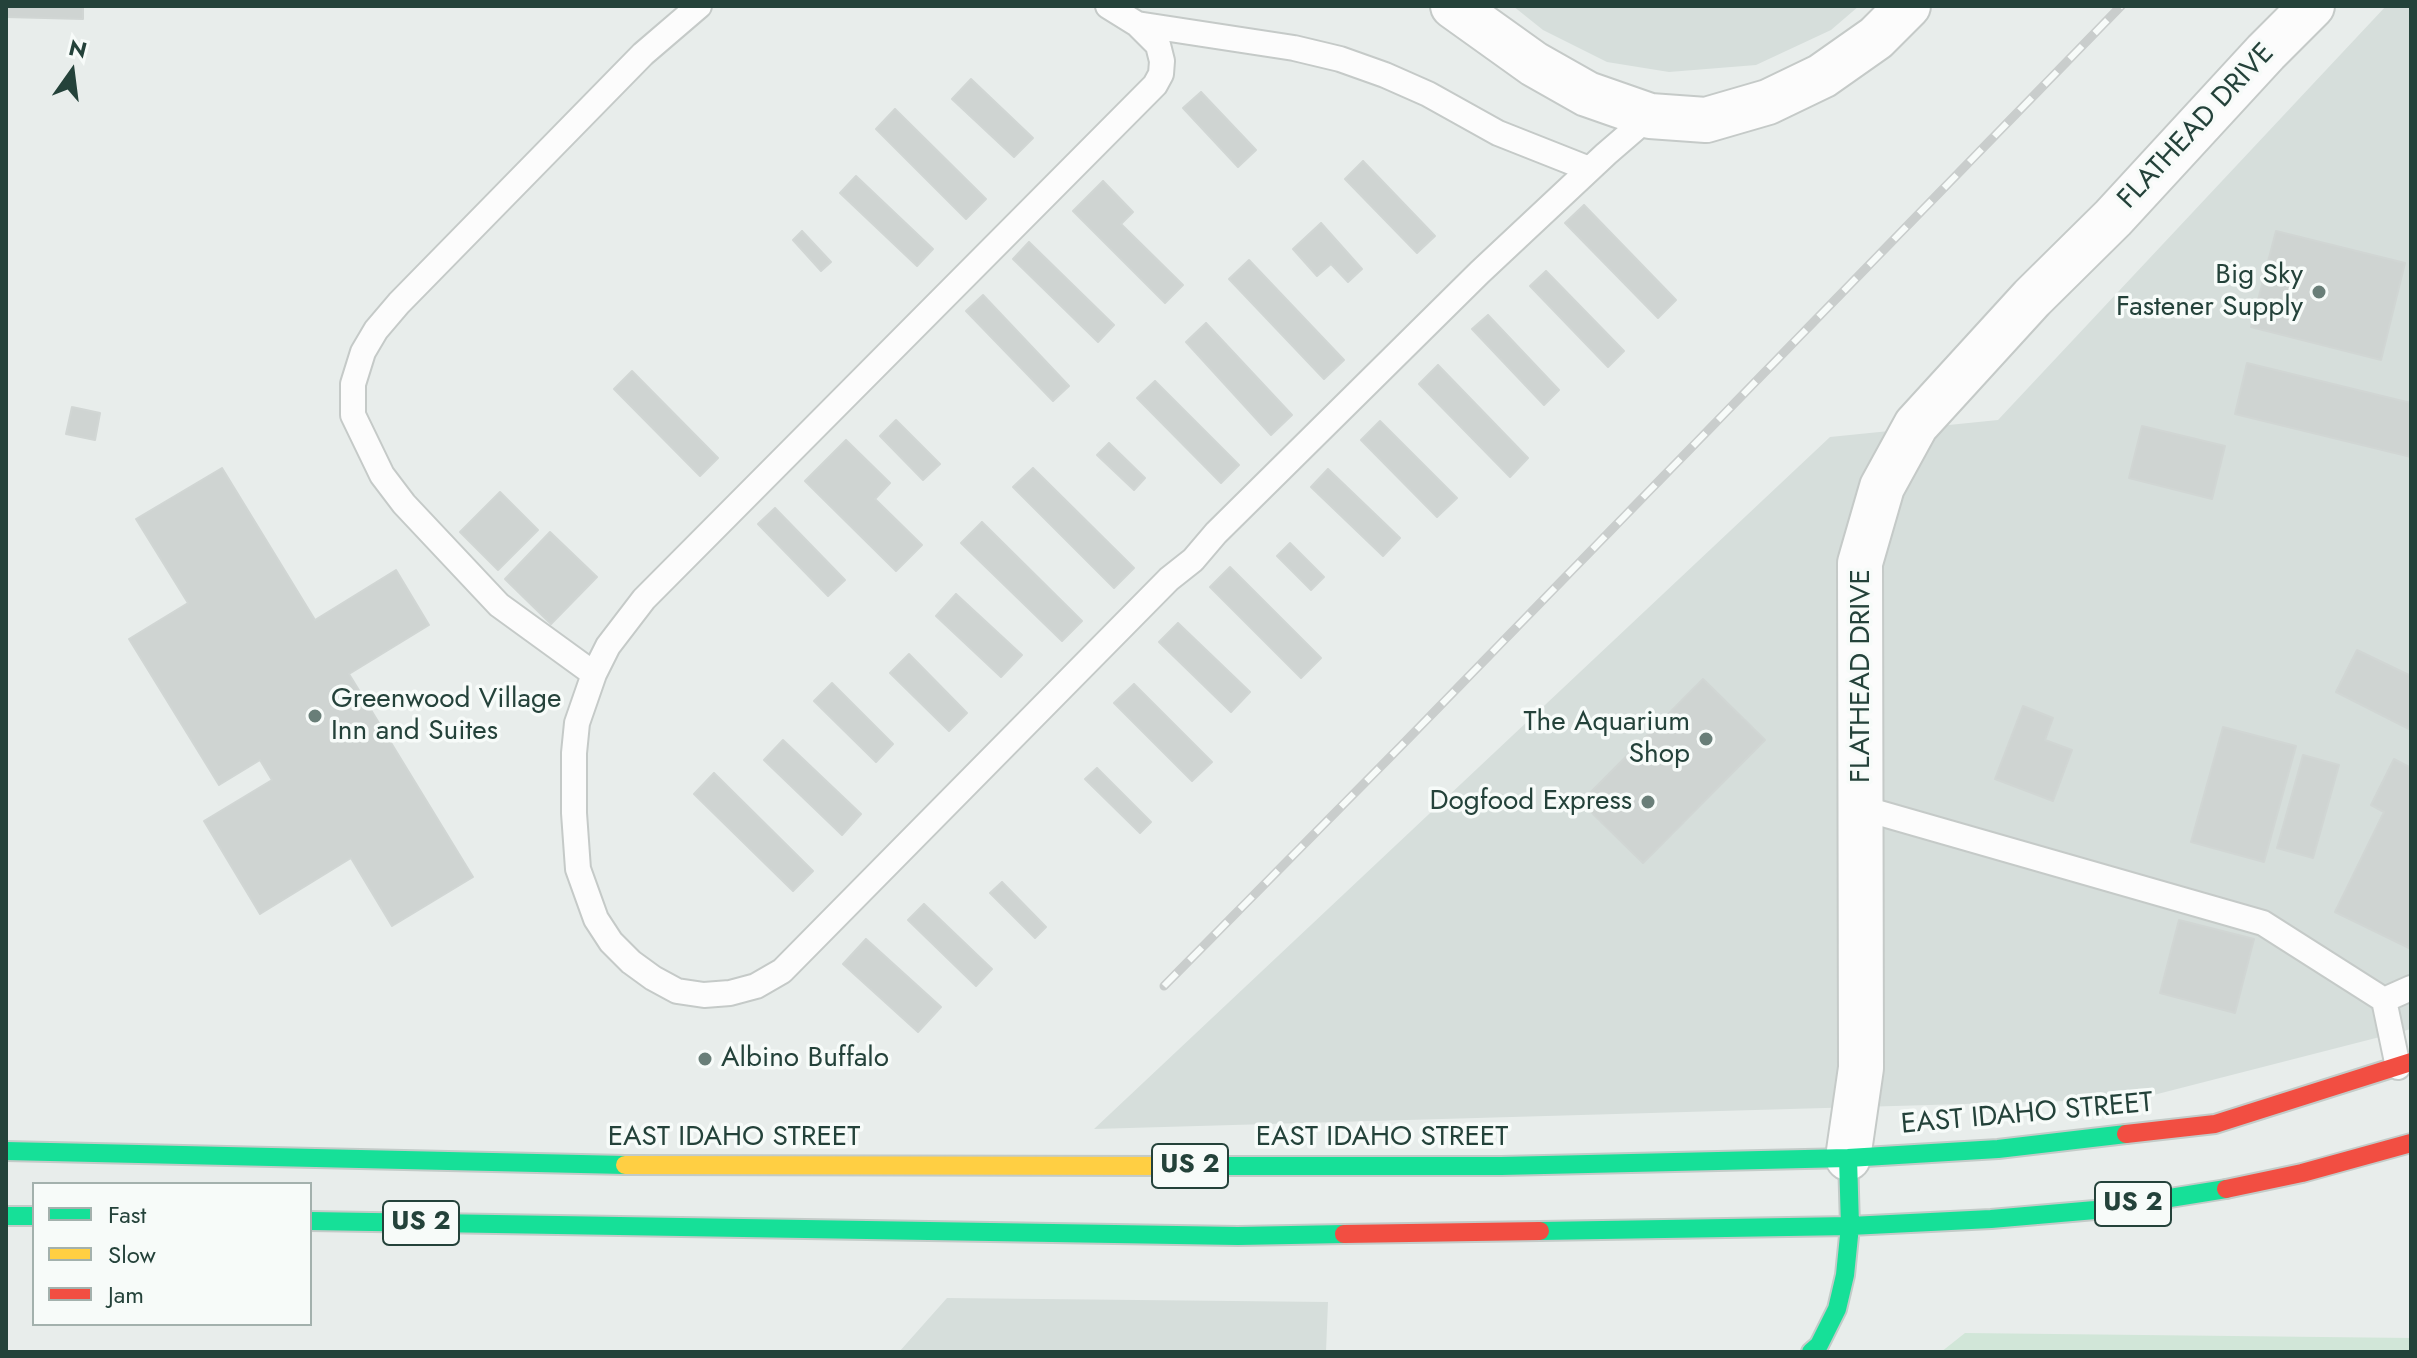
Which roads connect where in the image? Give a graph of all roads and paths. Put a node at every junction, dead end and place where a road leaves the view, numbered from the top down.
1 (699, 6) edge
2 (1108, 6) edge
3 (1453, 6) edge
4 (1908, 6) edge
5 (2312, 6) edge
6 (1137, 24) junction
7 (1650, 116) junction
8 (1589, 169) junction
9 (594, 674) junction
10 (1862, 808) junction
11 (2411, 988) edge
12 (2384, 1000) junction
13 (2404, 1064) edge
14 (2411, 1143) edge
15 (6, 1151) edge
16 (1848, 1158) junction
17 (6, 1216) edge
18 (32, 1216) edge
19 (312, 1221) edge
20 (1850, 1226) junction
21 (1811, 1352) edge

1 - 9 lane
2 - 6 lane
3 - 7 street
4 - 7 street
5 - 10 street, FLATHEAD DRIVE
6 - 8 lane
6 - 9 lane
7 - 8 lane
8 - 9 lane
10 - 12 lane
10 - 16 street, FLATHEAD DRIVE
11 - 12 lane
12 - 13 lane
13 - 16 main road, EAST IDAHO STREET / US 2
14 - 20 main road, US 2
15 - 16 main road, EAST IDAHO STREET / US 2
16 - 20 main road, FLATHEAD DRIVE
17 - 18 main road
19 - 20 main road, US 2
20 - 21 main road, FLATHEAD DRIVE

